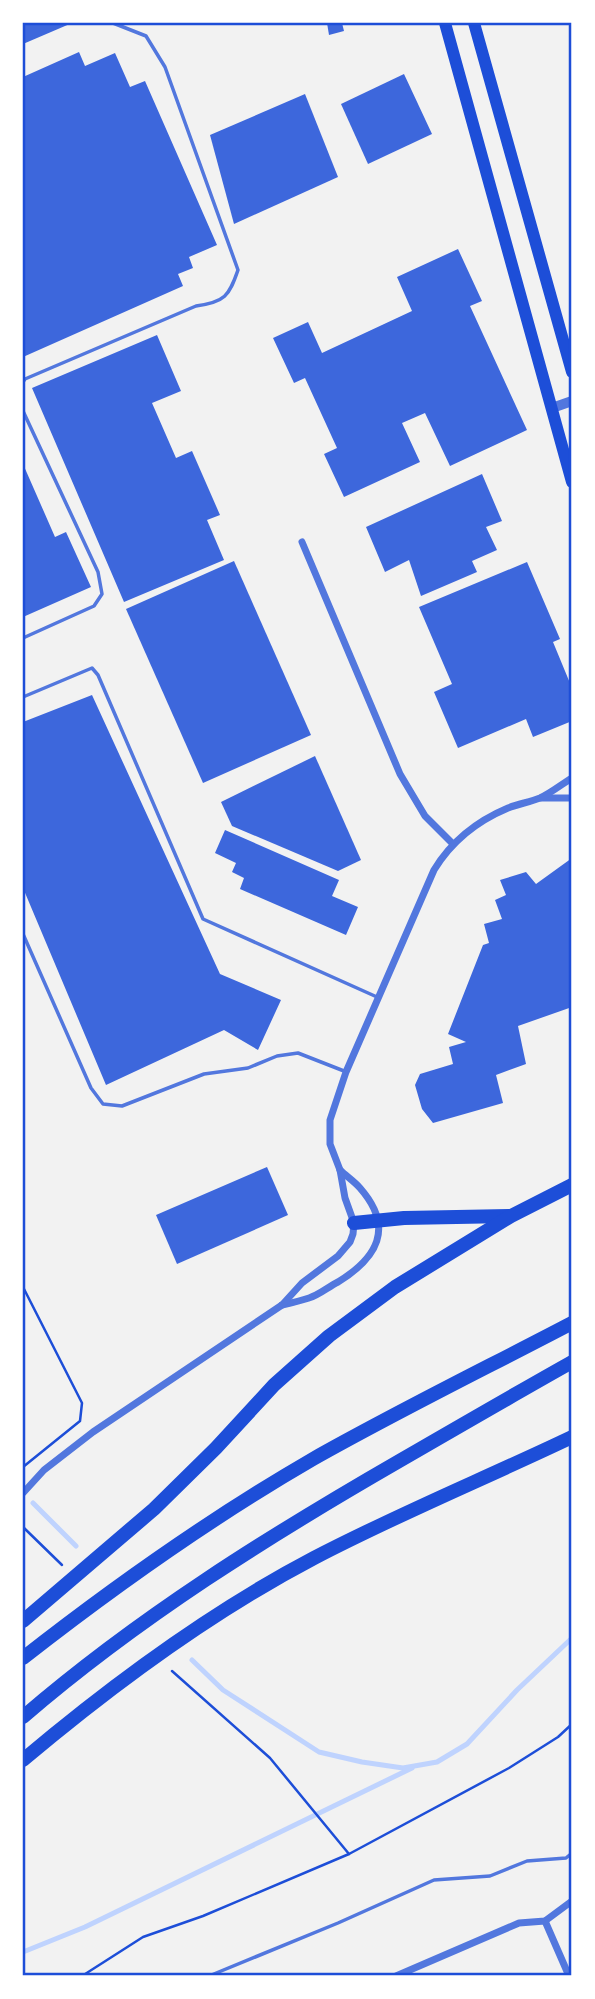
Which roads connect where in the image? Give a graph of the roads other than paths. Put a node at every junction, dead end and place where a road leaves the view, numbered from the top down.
1 (113, 23) edge
2 (445, 23) edge
3 (474, 23) edge
4 (572, 372) edge
5 (23, 382) edge
6 (572, 401) edge
7 (552, 408) junction
8 (23, 411) edge
9 (572, 482) edge
10 (302, 542) dead end
11 (23, 638) edge
12 (23, 696) edge
13 (572, 778) edge
14 (572, 797) edge
15 (540, 798) junction
16 (453, 845) junction
17 (23, 934) edge
18 (378, 997) junction
19 (346, 1072) junction
20 (340, 1170) junction
21 (572, 1185) edge
22 (510, 1216) junction
23 (377, 1220) junction
24 (354, 1223) junction
25 (282, 1305) junction
26 (572, 1323) edge
27 (572, 1362) edge
28 (572, 1437) edge
29 (23, 1493) edge
30 (23, 1621) edge
31 (23, 1658) edge
32 (23, 1717) edge
33 (23, 1760) edge
34 (572, 1853) edge
35 (572, 1901) edge
36 (545, 1921) junction
37 (209, 1976) edge
38 (397, 1976) edge
39 (569, 1976) edge

1 - 5 lane
2 - 7 main road
3 - 4 main road
6 - 7 street
7 - 9 main road
8 - 11 lane
10 - 16 street
12 - 18 lane
13 - 15 street
14 - 15 street
15 - 16 street
16 - 18 street
17 - 19 lane
18 - 19 street
19 - 20 street
20 - 23 street
20 - 24 street
21 - 22 highway
22 - 23 highway
22 - 30 highway
23 - 24 highway
23 - 25 street
24 - 25 street
25 - 29 street
26 - 31 highway
27 - 32 highway
28 - 33 highway
34 - 37 lane
35 - 36 street
36 - 38 street
36 - 39 street

